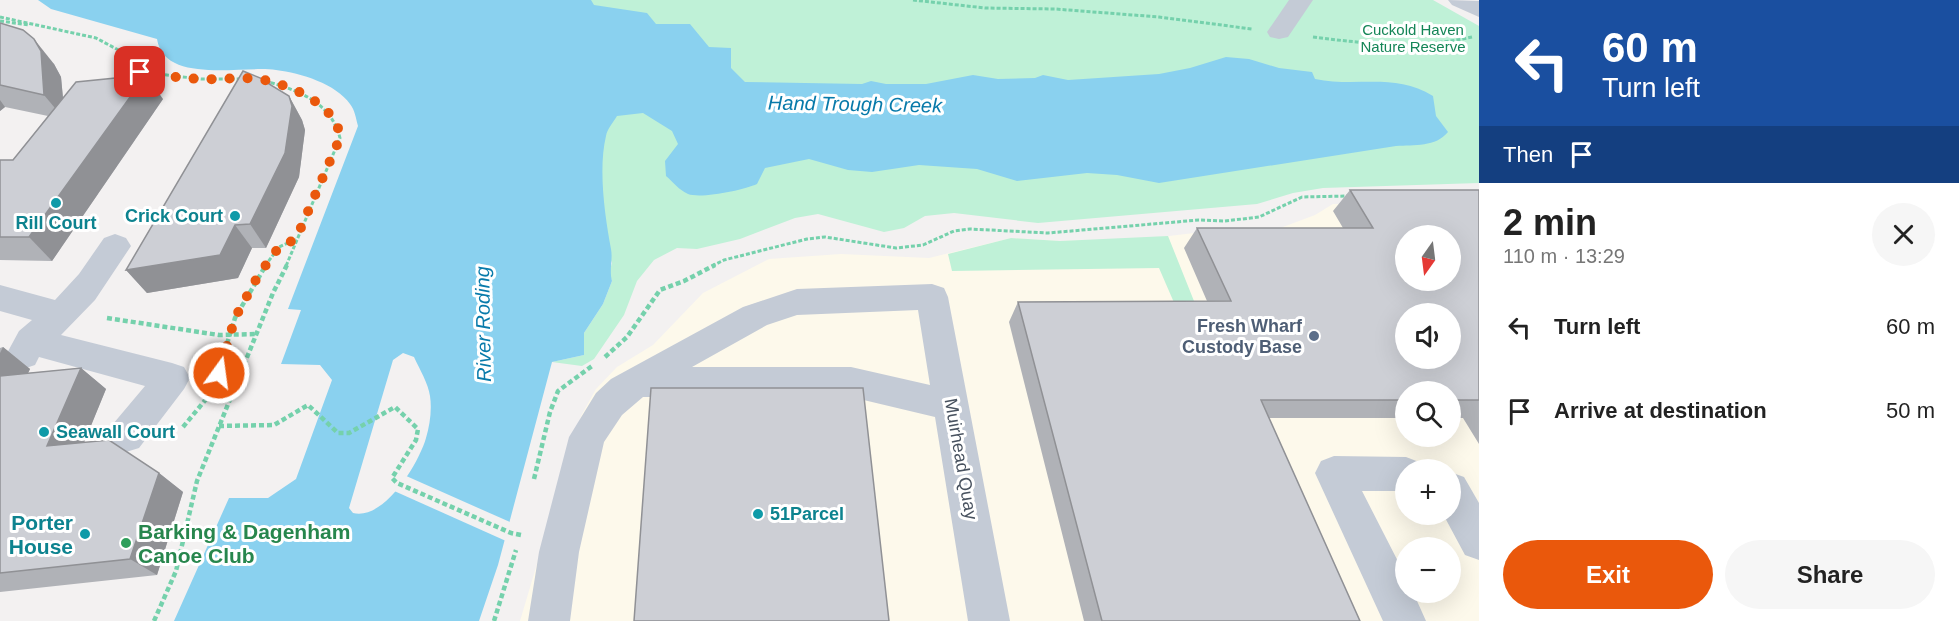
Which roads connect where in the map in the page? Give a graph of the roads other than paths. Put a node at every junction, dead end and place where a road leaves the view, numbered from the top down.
1 (1301, 0) edge
2 (1460, 0) edge
3 (1479, 10) edge
4 (1279, 32) road end
5 (115, 246) dead end
6 (0, 298) edge
7 (61, 315) junction
8 (636, 382) junction
9 (951, 405) junction
10 (126, 436) dead end
11 (1395, 474) edge
12 (1461, 509) edge
13 (1479, 541) edge
14 (549, 621) edge
15 (989, 621) edge
16 (1405, 621) edge

1 - 4 street
2 - 3 street
5 - 7 street
6 - 7 street
7 - 10 street
8 - 9 street
8 - 9 street, Muirhead Quay
8 - 14 street
9 - 15 street, Muirhead Quay
11 - 16 street
12 - 13 street

